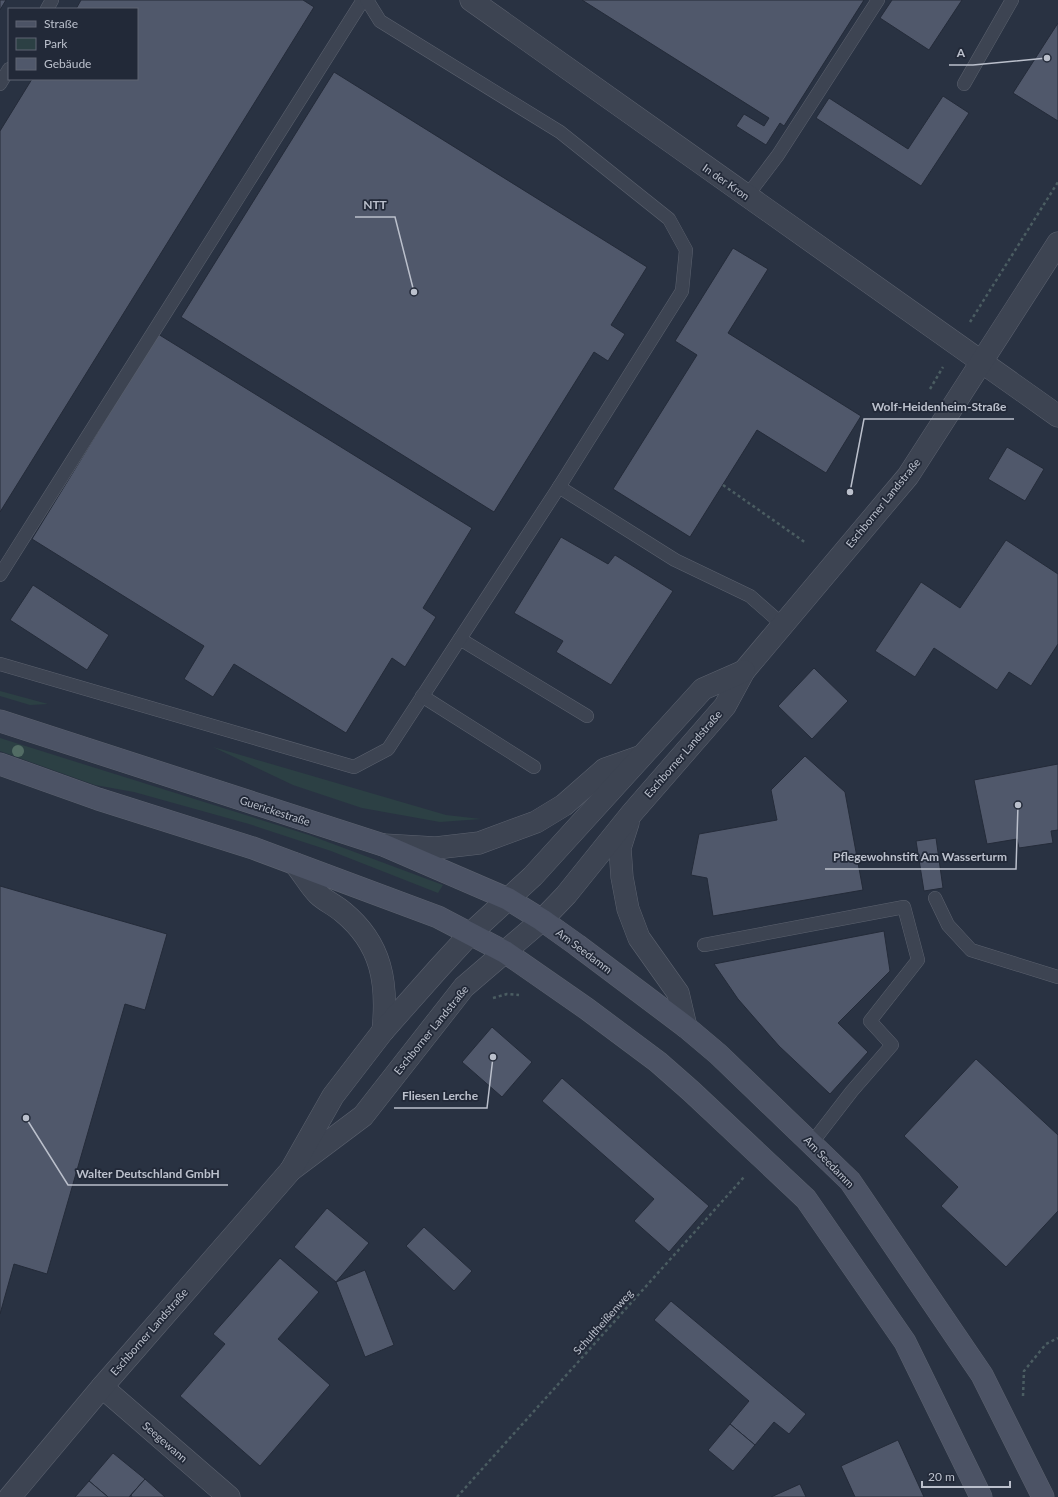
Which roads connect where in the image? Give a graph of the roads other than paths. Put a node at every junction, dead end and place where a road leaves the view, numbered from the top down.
1 (363, 0) edge
2 (367, 0) edge
3 (471, 0) edge
4 (878, 0) edge
5 (1012, 0) edge
6 (8, 71) edge
7 (0, 84) edge
8 (964, 84) dead end
9 (747, 196) junction
10 (1058, 243) edge
11 (982, 363) junction
12 (1058, 416) edge
13 (559, 487) junction
14 (0, 575) edge
15 (783, 626) junction
16 (460, 639) junction
17 (0, 664) edge
18 (744, 671) junction
19 (422, 696) junction
20 (587, 716) dead end
21 (0, 721) edge
22 (642, 756) junction
23 (0, 764) edge
24 (534, 767) dead end
25 (632, 813) junction
26 (382, 844) junction
27 (296, 864) junction
28 (935, 898) dead end
29 (508, 900) junction
30 (542, 920) junction
31 (471, 933) junction
32 (704, 945) dead end
33 (505, 952) junction
34 (1058, 977) edge
35 (686, 1027) junction
36 (383, 1031) junction
37 (811, 1144) junction
38 (291, 1170) junction
39 (102, 1386) junction
40 (10, 1497) edge
41 (229, 1497) edge
42 (981, 1497) edge
43 (1043, 1497) edge

1 - 14 lane
2 - 13 lane
3 - 9 street, In der Kron
4 - 9 lane
5 - 8 lane
6 - 7 lane
9 - 11 street, In der Kron
10 - 11 street, Eschborner Landstraße
11 - 12 street, In der Kron
11 - 15 street, Eschborner Landstraße
13 - 15 lane
13 - 16 lane
15 - 18 street, Eschborner Landstraße
16 - 19 lane
16 - 20 lane
17 - 19 lane
18 - 22 street, Eschborner Landstraße
18 - 25 street, Eschborner Landstraße
19 - 24 lane
21 - 26 main road, Guerickestraße
22 - 26 street, Eschborner Landstraße
22 - 29 street, Eschborner Landstraße
23 - 27 main road
25 - 30 street, Eschborner Landstraße
25 - 35 street, Eschborner Landstraße
26 - 29 main road, Guerickestraße
27 - 31 main road
27 - 36 street
28 - 34 lane
29 - 30 main road, Guerickestraße
29 - 31 street, Eschborner Landstraße
30 - 33 street, Eschborner Landstraße
30 - 35 main road, Am Seedamm
31 - 33 main road
31 - 36 street, Eschborner Landstraße
32 - 37 lane
33 - 38 street, Eschborner Landstraße
33 - 42 main road
35 - 37 main road, Am Seedamm
36 - 38 street, Eschborner Landstraße
37 - 43 main road, Am Seedamm
38 - 39 street, Eschborner Landstraße
39 - 40 street, Eschborner Landstraße
39 - 41 street, Seegewann

